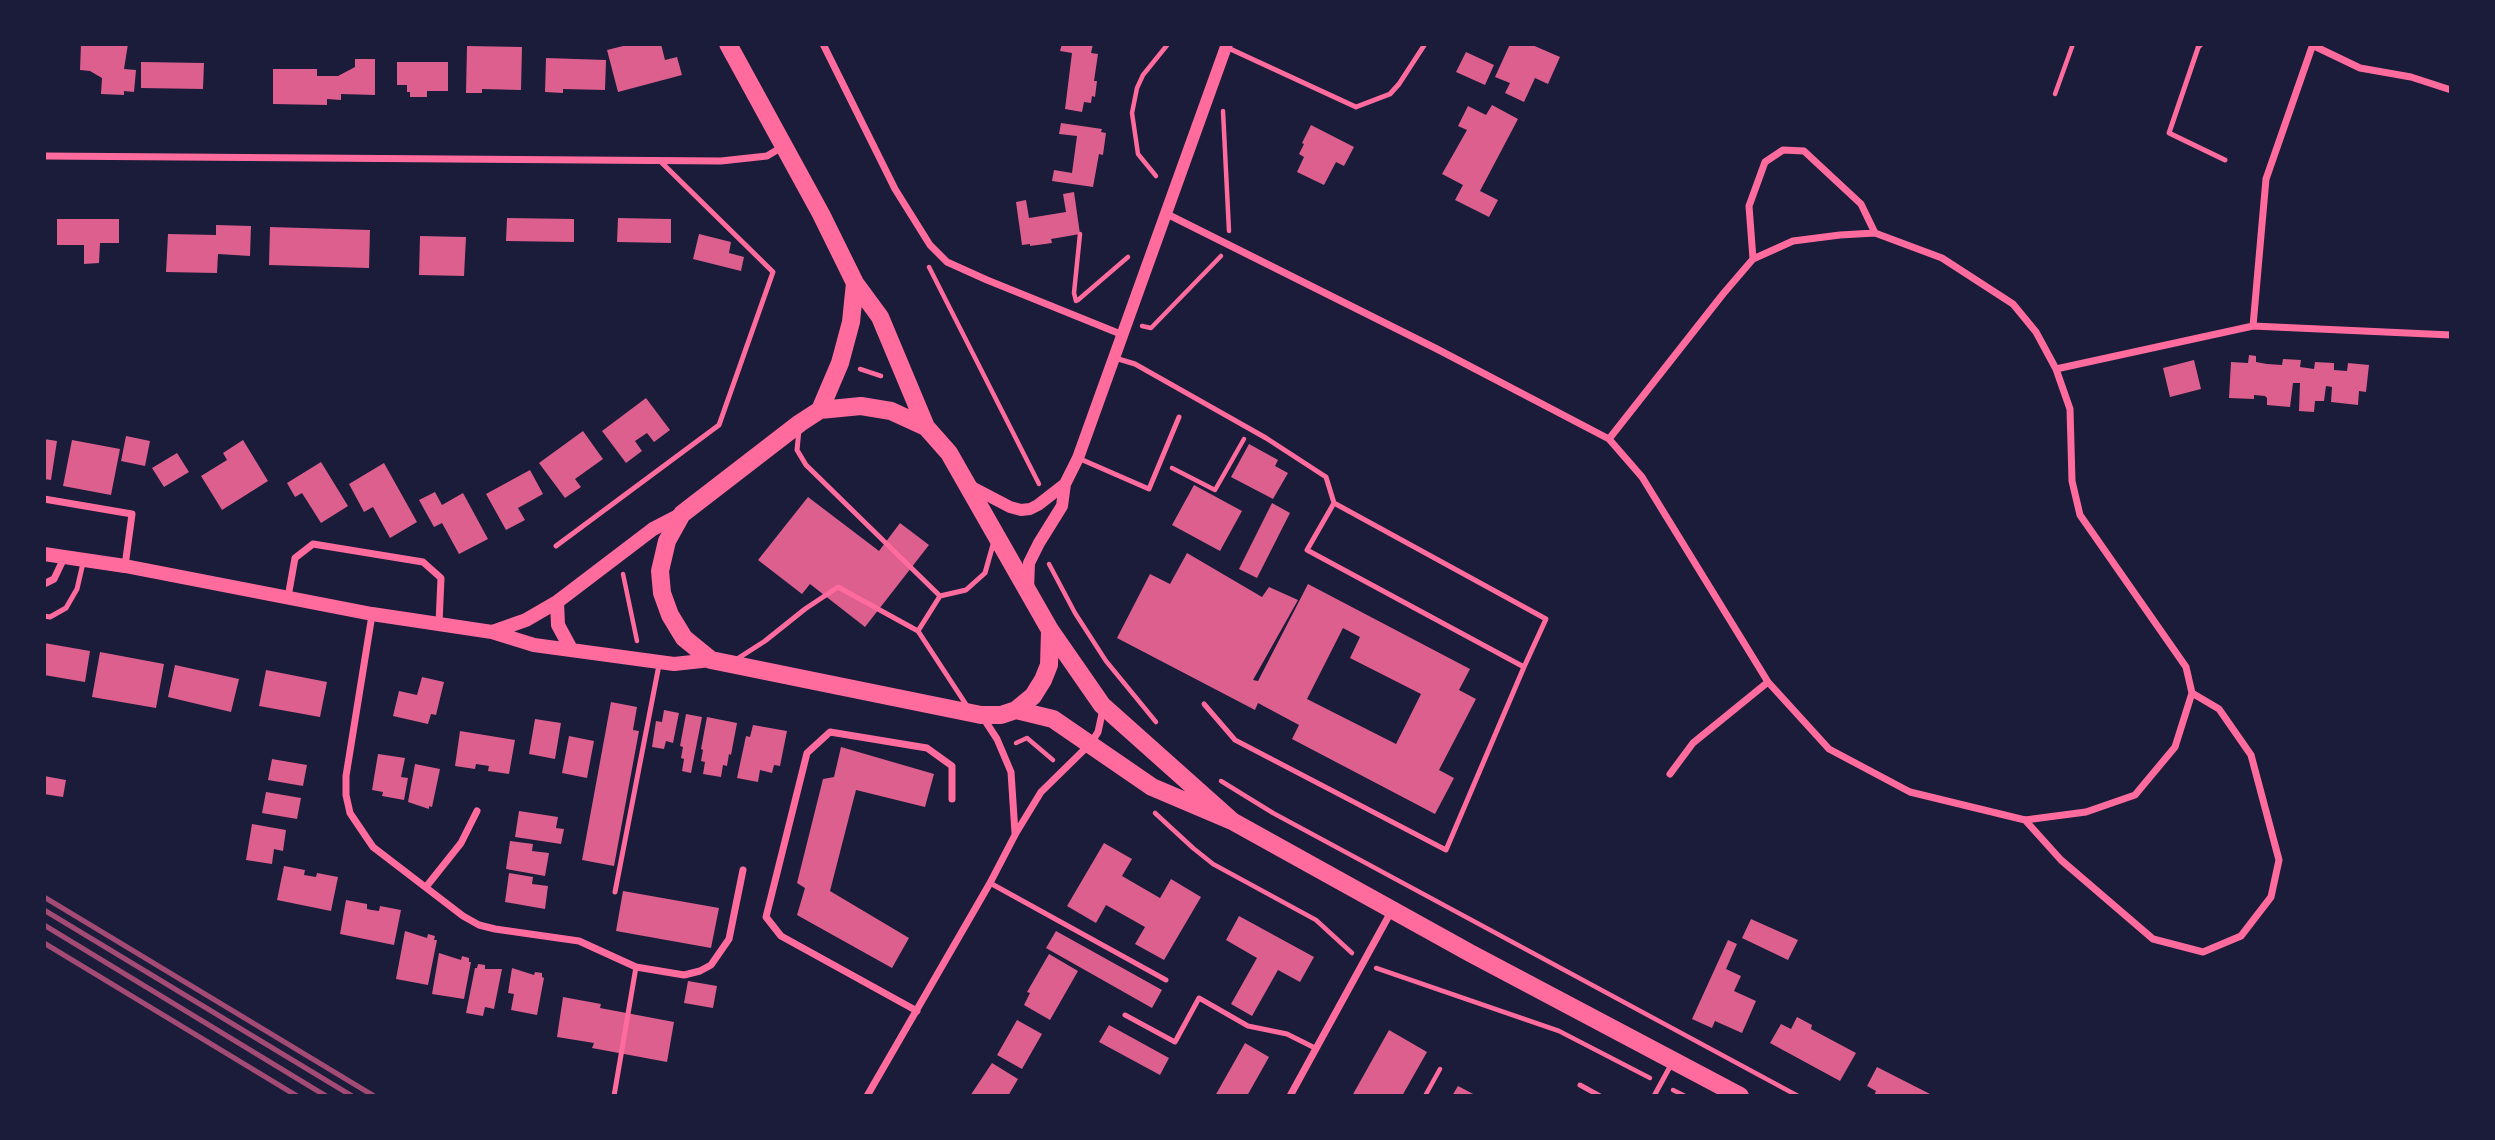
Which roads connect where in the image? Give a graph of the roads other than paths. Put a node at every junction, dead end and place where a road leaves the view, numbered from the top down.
1 (728, 44) edge
2 (822, 44) edge
3 (1425, 44) edge
4 (2199, 44) edge
5 (2312, 45) edge
6 (1226, 46) edge
7 (2451, 90) edge
8 (785, 146) junction
9 (44, 156) edge
10 (2225, 160) dead end
11 (661, 162) junction
12 (1167, 214) junction
13 (1875, 233) junction
14 (1753, 259) junction
15 (855, 283) junction
16 (2253, 326) junction
17 (1123, 335) junction
18 (2451, 335) edge
19 (1115, 358) junction
20 (2056, 369) junction
21 (820, 410) junction
22 (1179, 417) dead end
23 (800, 423) junction
24 (926, 427) junction
25 (1609, 439) junction
26 (1078, 458) junction
27 (1065, 484) junction
28 (968, 485) junction
29 (44, 499) edge
30 (1334, 503) junction
31 (682, 514) junction
32 (995, 537) junction
33 (556, 546) dead end
34 (44, 554) edge
35 (65, 557) junction
36 (84, 560) junction
37 (125, 566) junction
38 (44, 584) edge
39 (1028, 590) junction
40 (940, 596) junction
41 (288, 598) junction
42 (557, 601) junction
43 (372, 614) junction
44 (44, 616) edge
45 (439, 623) junction
46 (1050, 630) junction
47 (918, 631) junction
48 (492, 632) junction
49 (571, 649) junction
50 (711, 660) junction
51 (659, 662) junction
52 (730, 663) junction
53 (1524, 667) junction
54 (1768, 682) junction
55 (2192, 693) junction
56 (1204, 704) dead end
57 (1102, 705) junction
58 (1016, 710) junction
59 (977, 715) junction
60 (1091, 743) junction
61 (1670, 774) dead end
62 (952, 799) dead end
63 (477, 811) dead end
64 (2025, 820) junction
65 (1232, 821) junction
66 (1016, 833) junction
67 (743, 870) dead end
68 (990, 883) junction
69 (426, 887) junction
70 (615, 892) dead end
71 (1392, 909) junction
72 (636, 967) junction
73 (1166, 980) dead end
74 (917, 1011) junction
75 (1125, 1015) dead end
76 (1315, 1048) junction
77 (1674, 1060) junction
78 (1580, 1085) dead end
79 (614, 1096) edge
80 (867, 1096) edge
81 (1290, 1096) edge
82 (1600, 1096) edge
83 (1654, 1096) edge
84 (1741, 1096) edge

1 - 8 main road
2 - 17 street
3 - 6 lane
4 - 10 lane
5 - 7 street
5 - 16 street
6 - 12 street
8 - 11 street
8 - 15 main road
9 - 11 street
11 - 33 lane
12 - 17 street
12 - 25 street
13 - 14 street
13 - 14 street
13 - 20 street
14 - 25 street
15 - 21 main road
15 - 24 main road
16 - 18 street
16 - 20 street
17 - 19 street
19 - 26 street
19 - 30 lane
20 - 55 street
21 - 23 main road
21 - 24 main road
22 - 26 lane
23 - 31 main road
23 - 40 lane
24 - 28 main road
25 - 54 street
26 - 27 street
27 - 28 street
27 - 39 street
28 - 32 main road
29 - 37 street
30 - 53 lane
30 - 53 lane
31 - 42 main road
31 - 50 main road
32 - 39 main road
32 - 40 lane
34 - 35 main road
35 - 36 main road
35 - 38 street
36 - 37 main road
36 - 44 lane
37 - 41 main road
39 - 46 main road
40 - 47 lane
41 - 43 main road
41 - 45 street
42 - 48 main road
42 - 49 main road
43 - 45 main road
43 - 69 street
45 - 48 main road
46 - 57 main road
46 - 58 main road
47 - 52 lane
47 - 59 lane
48 - 49 main road
49 - 51 main road
50 - 51 main road
50 - 52 main road
51 - 70 lane
52 - 59 main road
53 - 56 lane
54 - 61 street
54 - 64 street
55 - 64 street
55 - 64 street
57 - 60 street
57 - 65 main road
58 - 59 main road
58 - 60 main road
59 - 66 street
60 - 65 main road
60 - 66 street
62 - 74 street
63 - 69 street
65 - 71 main road
66 - 68 street
67 - 72 street
68 - 73 lane
68 - 74 street
69 - 72 street
71 - 76 street
71 - 77 main road
72 - 79 lane
74 - 80 street
75 - 76 lane
76 - 81 street
77 - 83 lane
77 - 84 main road
78 - 82 lane

